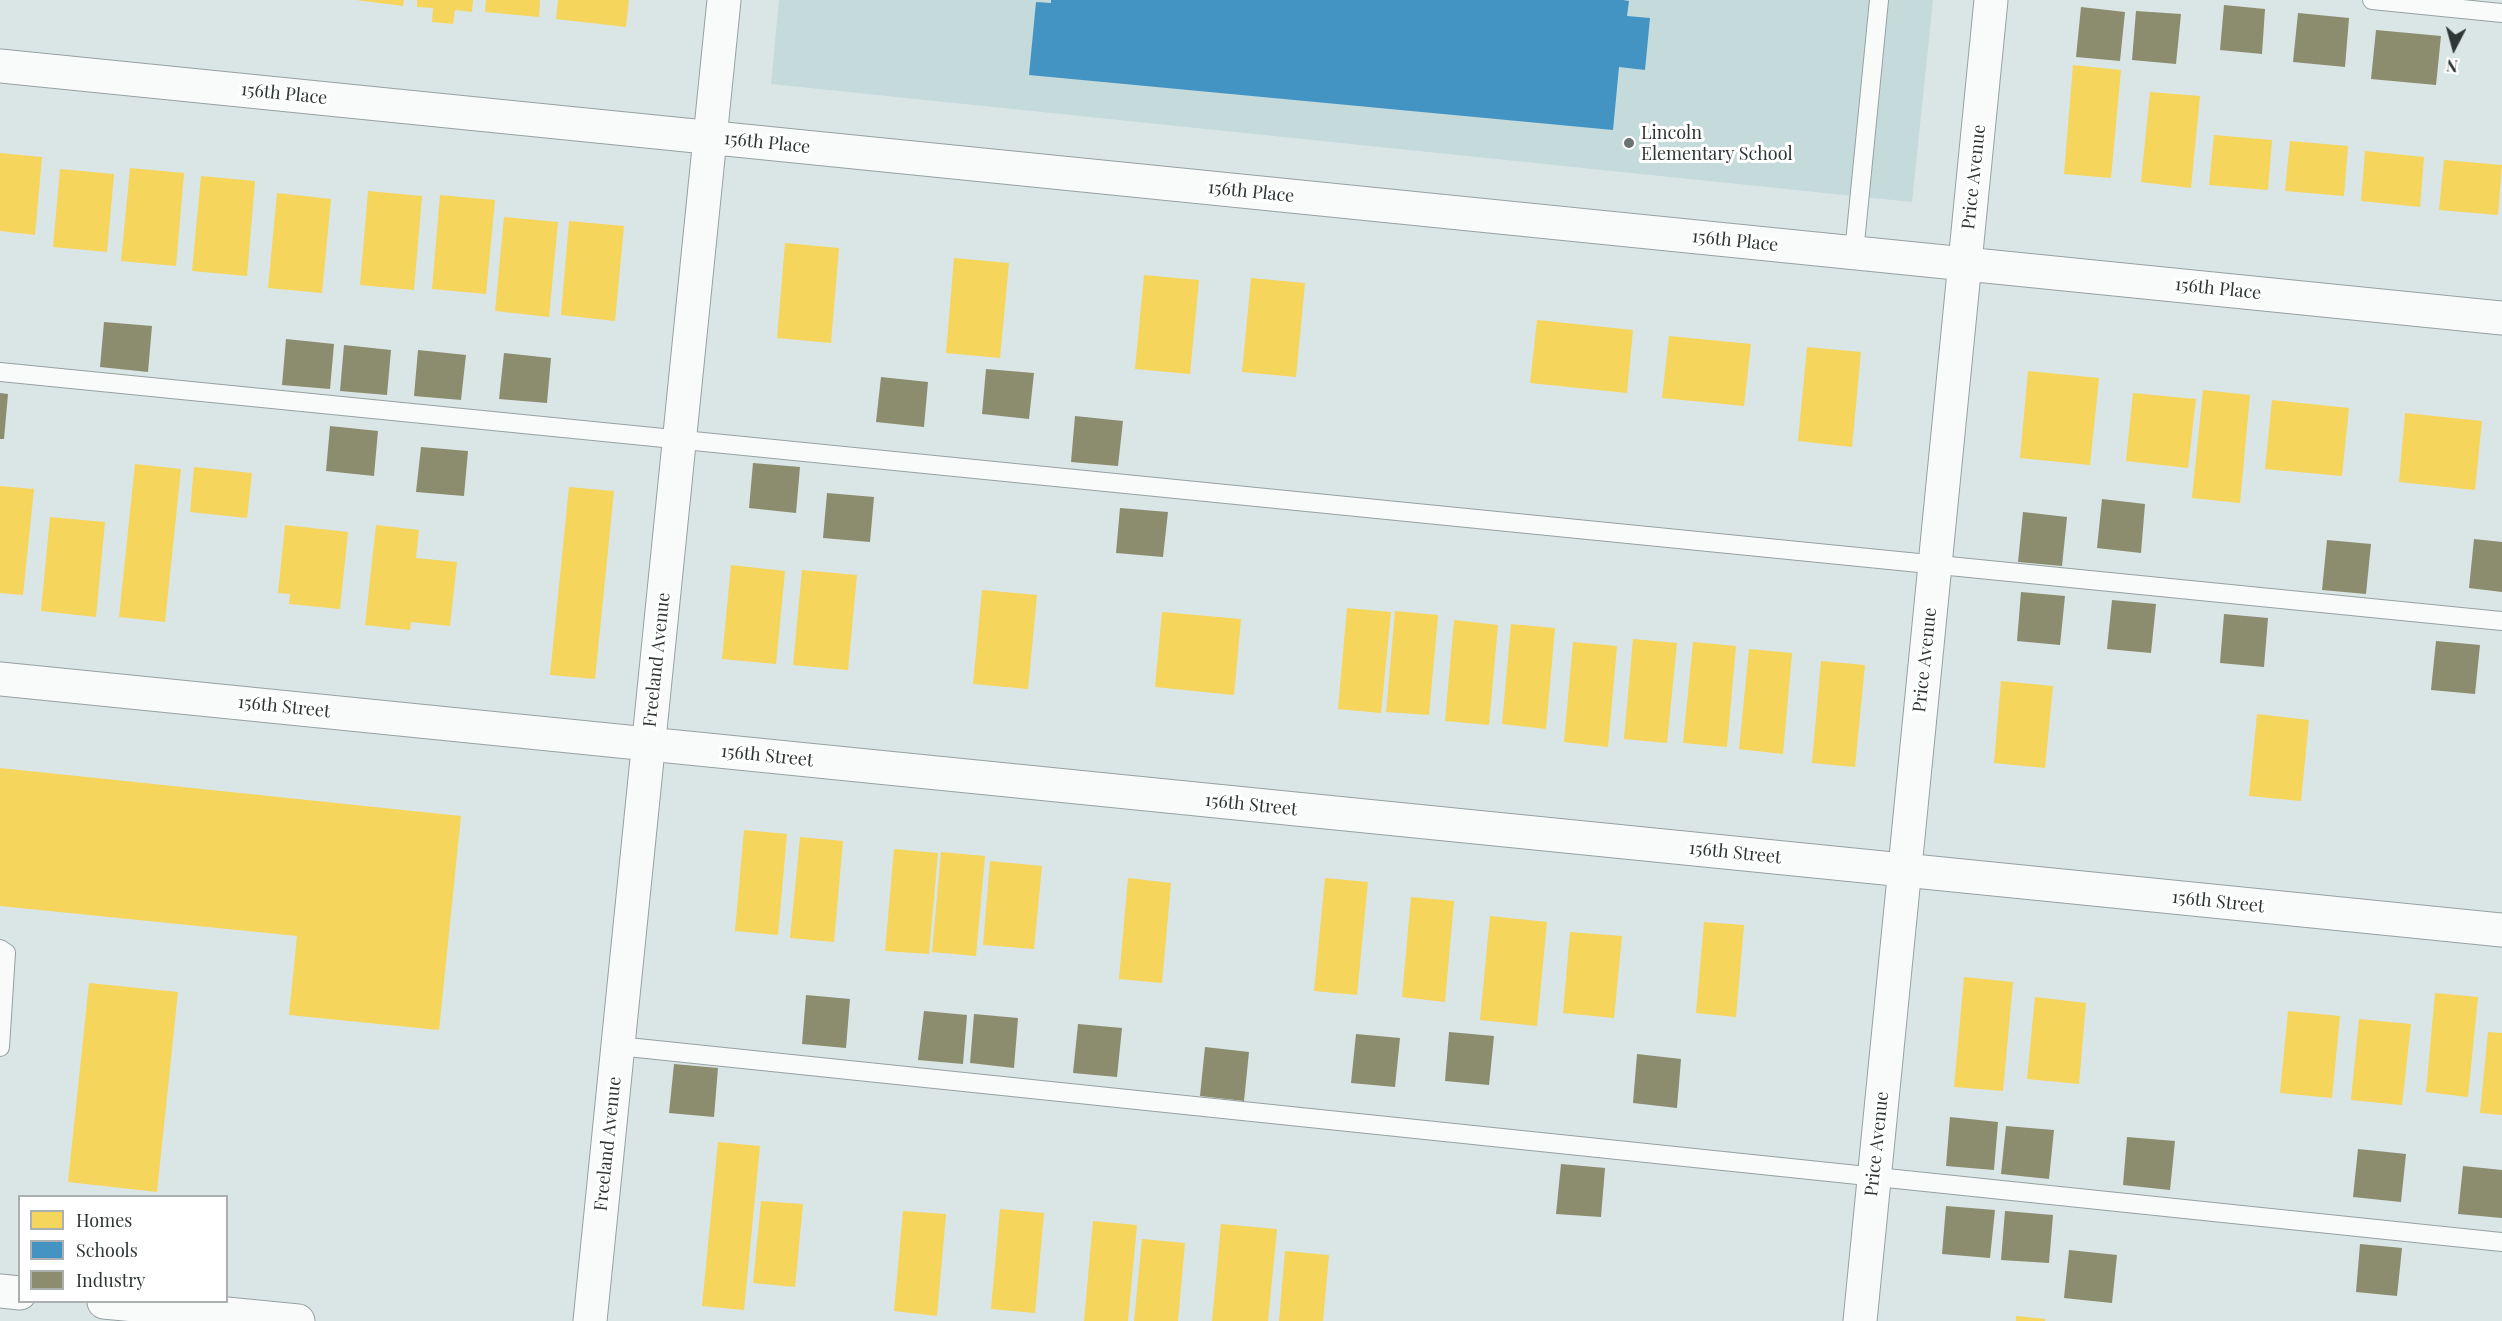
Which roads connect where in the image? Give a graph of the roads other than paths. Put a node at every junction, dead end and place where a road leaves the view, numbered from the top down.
1 (724, 0) edge
2 (1879, 0) edge
3 (1991, 0) edge
4 (2372, 0) edge
5 (2502, 13) edge
6 (0, 66) edge
7 (710, 138) junction
8 (1854, 253) junction
9 (1965, 264) junction
10 (2502, 318) edge
11 (0, 372) edge
12 (679, 439) junction
13 (1935, 564) junction
14 (2502, 621) edge
15 (0, 679) edge
16 (648, 744) junction
17 (1904, 870) junction
18 (2502, 930) edge
19 (0, 949) edge
20 (618, 1046) junction
21 (0, 1047) edge
22 (1874, 1177) junction
23 (2502, 1242) edge
24 (0, 1291) edge
25 (18, 1293) edge
26 (115, 1303) edge
27 (298, 1321) edge
28 (590, 1321) edge
29 (1860, 1321) edge

1 - 7 street, Freeland Avenue
2 - 8 lane
3 - 9 street, Price Avenue
4 - 5 lane
6 - 7 street, 156th Place
7 - 8 street, 156th Place
7 - 12 street, Freeland Avenue
8 - 9 street, 156th Place
9 - 10 street, 156th Place
9 - 13 street, Price Avenue
11 - 12 lane
12 - 13 lane
12 - 16 street, Freeland Avenue
13 - 14 lane
13 - 17 street, Price Avenue
15 - 16 street, 156th Street
16 - 17 street, 156th Street
16 - 20 street, Freeland Avenue
17 - 18 street, 156th Street
17 - 22 street, Price Avenue
19 - 21 lane
20 - 22 lane
20 - 28 street, Freeland Avenue
22 - 23 lane
22 - 29 street, Price Avenue
24 - 25 street
26 - 27 street

